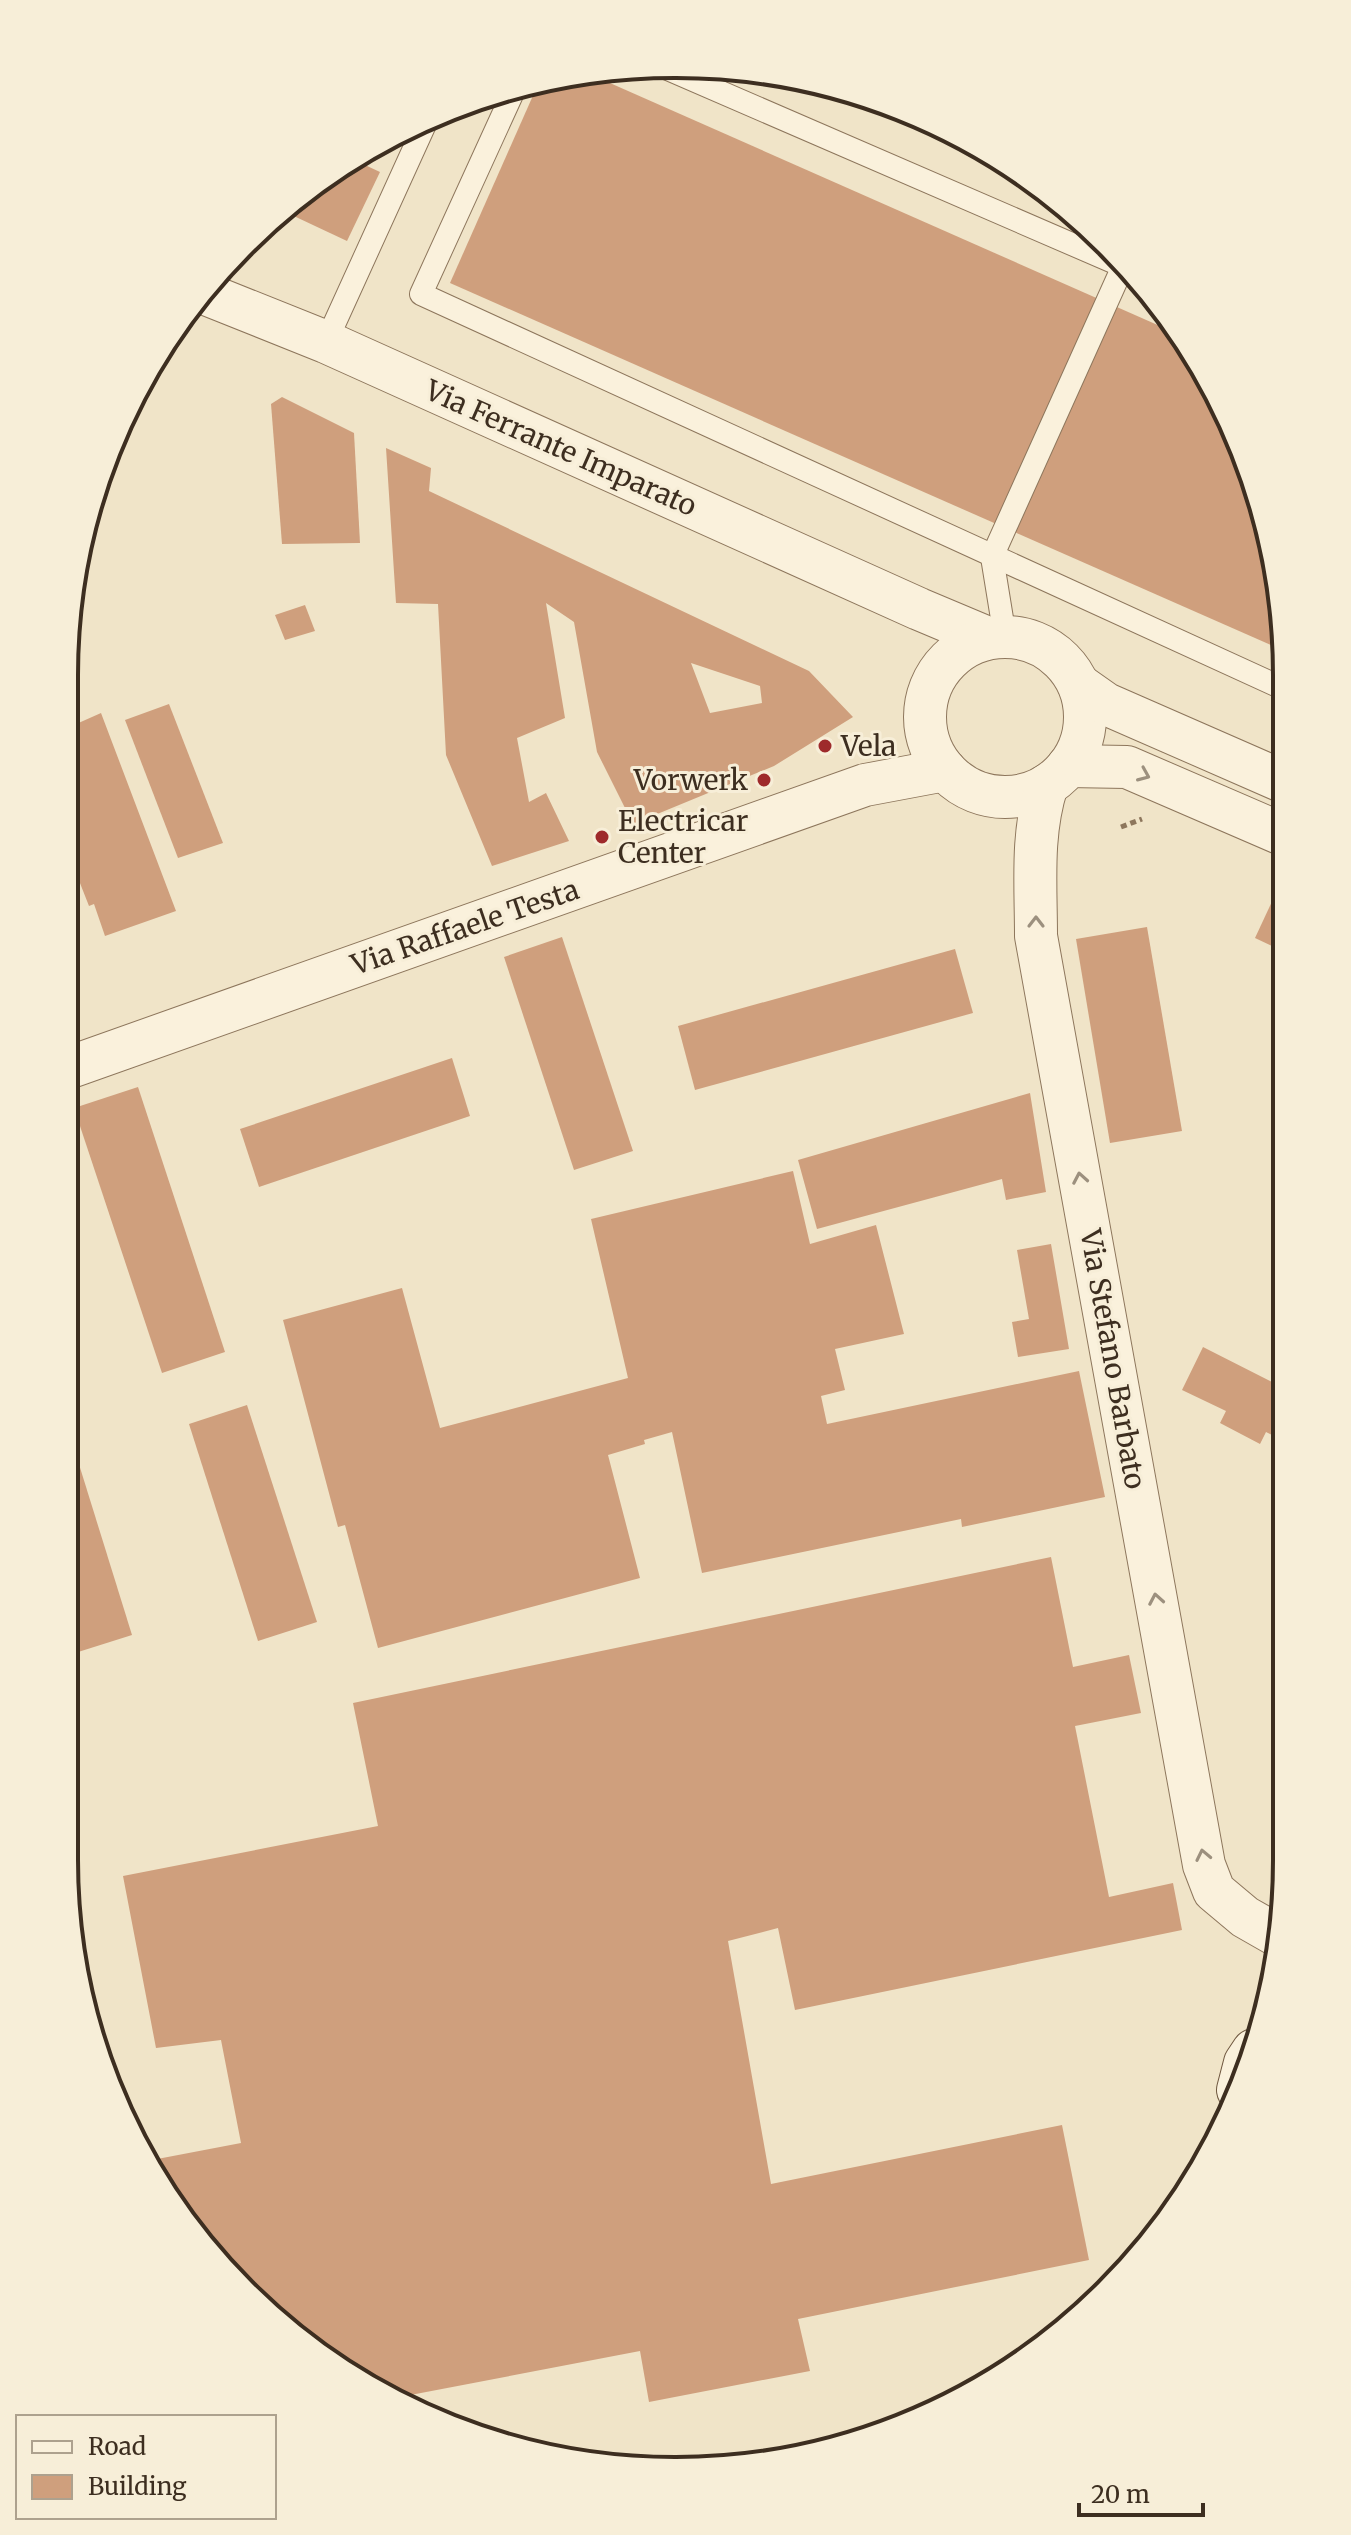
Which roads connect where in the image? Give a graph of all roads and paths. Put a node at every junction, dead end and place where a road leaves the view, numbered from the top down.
1 (689, 78) edge
2 (509, 102) edge
3 (420, 136) edge
4 (1100, 255) edge
5 (1120, 277) edge
6 (214, 297) edge
7 (326, 342) junction
8 (992, 557) junction
9 (919, 609) junction
10 (997, 638) junction
11 (947, 664) junction
12 (1273, 684) edge
13 (1079, 685) junction
14 (926, 730) junction
15 (945, 770) junction
16 (1058, 776) junction
17 (1273, 777) edge
18 (865, 785) junction
19 (1147, 817) dead end
20 (1121, 827) dead end
21 (1273, 830) edge
22 (78, 1064) edge
23 (1262, 1927) edge

1 - 4 lane
2 - 8 lane
3 - 7 lane
5 - 8 lane
6 - 7 street, Via Ferrante Imparato
7 - 9 street, Via Ferrante Imparato
8 - 10 lane
8 - 12 lane
9 - 10 street, Via Ferrante Imparato
9 - 11 street
10 - 11 street
10 - 13 street
11 - 14 street
13 - 16 street
13 - 17 street
14 - 15 street
14 - 18 street, Via Raffaele Testa
15 - 16 street
15 - 18 street, Via Raffaele Testa
16 -> 21 street
23 -> 16 street, Via Stefano Barbato
18 - 22 street, Via Raffaele Testa
19 - 20 path

